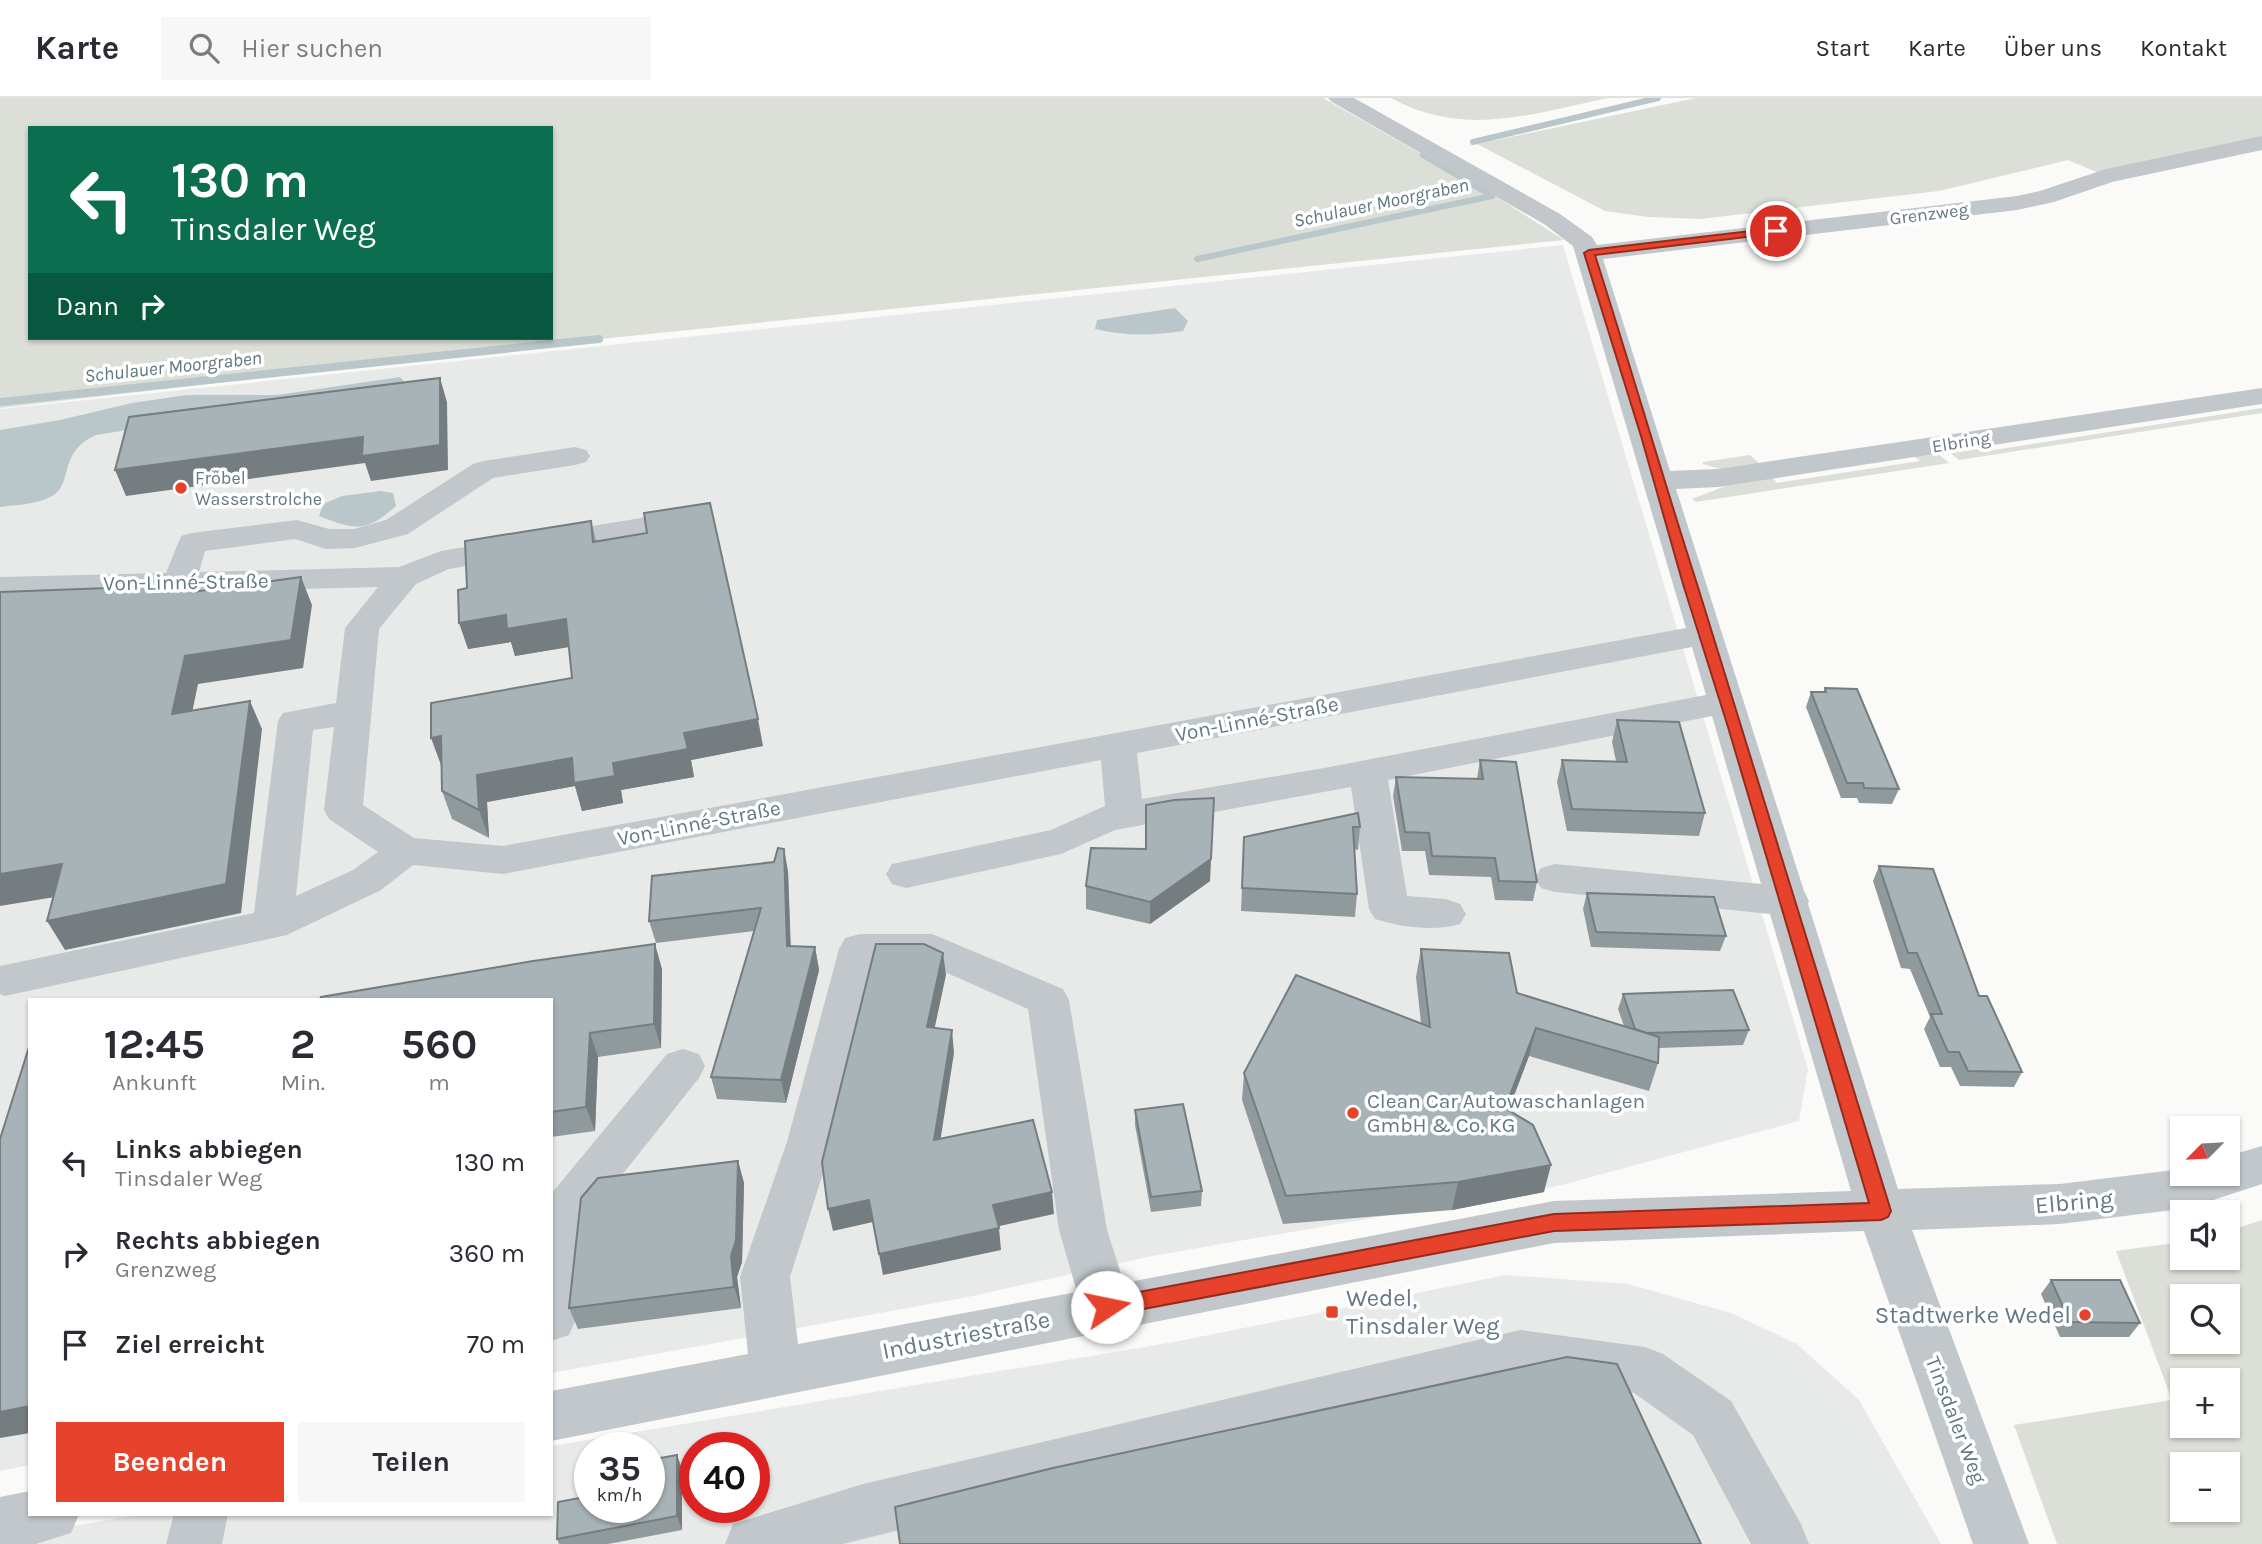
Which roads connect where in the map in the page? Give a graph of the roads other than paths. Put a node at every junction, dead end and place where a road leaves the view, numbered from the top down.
1 (1339, 98) edge
2 (2262, 143) edge
3 (1589, 253) junction
4 (2262, 396) edge
5 (575, 456) dead end
6 (1660, 480) junction
7 (647, 526) edge
8 (404, 577) junction
9 (179, 582) junction
10 (0, 587) edge
11 (1707, 634) junction
12 (1728, 702) junction
13 (354, 712) junction
14 (1118, 745) junction
15 (1368, 772) junction
16 (1125, 815) junction
17 (405, 851) junction
18 (906, 874) dead end
19 (1555, 878) dead end
20 (1789, 901) junction
21 (1446, 914) dead end
22 (273, 924) junction
23 (5, 981) dead end
24 (683, 1066) dead end
25 (2262, 1165) edge
26 (1881, 1211) junction
27 (553, 1304) edge
28 (1107, 1307) junction
29 (776, 1372) junction
30 (553, 1416) edge
31 (42, 1516) edge
32 (201, 1516) edge
33 (0, 1524) edge
34 (194, 1544) edge
35 (753, 1544) edge
36 (1781, 1544) edge
37 (2001, 1544) edge

1 - 3 street
2 - 3 street, Grenzweg
3 - 6 street, Tinsdaler Weg
4 - 6 street, Elbring
5 - 9 street
6 - 11 street, Tinsdaler Weg
7 - 8 street
8 - 9 street, Von-Linné-Straße
8 - 13 street, Von-Linné-Straße
9 - 10 street, Von-Linné-Straße
11 - 12 street, Tinsdaler Weg
11 - 14 street, Von-Linné-Straße
12 - 15 street
12 - 20 street, Tinsdaler Weg
13 - 17 street, Von-Linné-Straße
13 - 22 street
14 - 16 street
14 - 17 street, Von-Linné-Straße
15 - 16 street
15 - 21 street
16 - 18 street
17 - 22 street
19 - 20 street
20 - 26 street, Tinsdaler Weg
22 - 23 street
24 - 27 street
25 - 26 street, Elbring
26 - 28 street, Industriestraße
26 - 37 street, Tinsdaler Weg
28 - 29 street, Industriestraße
28 - 29 street
29 - 30 street, Industriestraße
31 - 33 street
32 - 34 street
35 - 36 street

